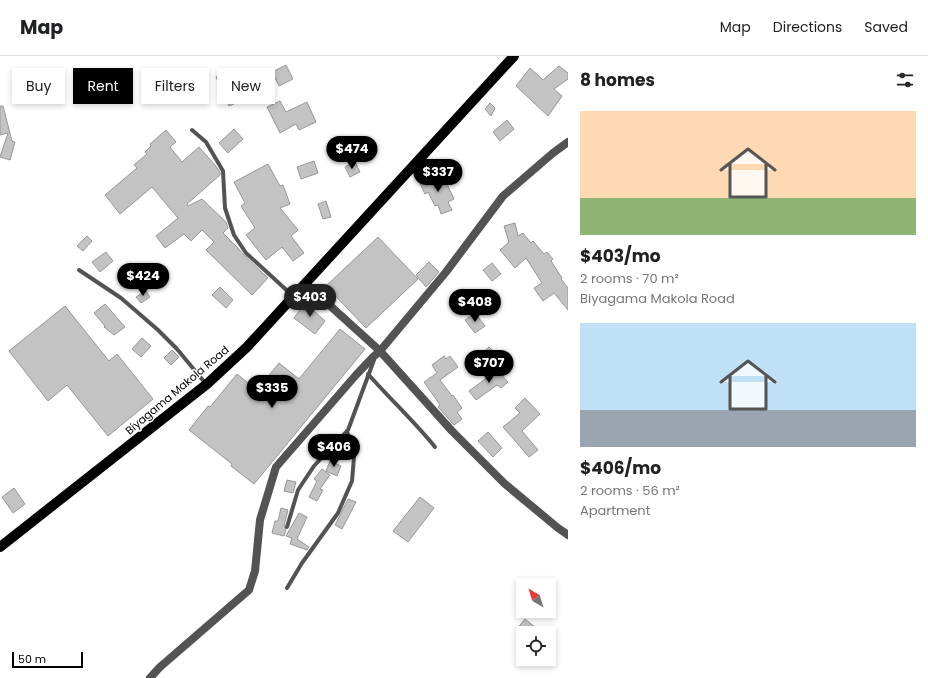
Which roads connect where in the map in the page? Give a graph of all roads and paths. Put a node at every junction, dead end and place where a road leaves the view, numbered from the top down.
1 (514, 56) edge
2 (192, 130) dead end
3 (568, 142) edge
4 (79, 270) dead end
5 (305, 283) junction
6 (294, 296) junction
7 (378, 353) junction
8 (368, 374) junction
9 (207, 384) junction
10 (347, 431) junction
11 (435, 447) dead end
12 (288, 527) dead end
13 (568, 527) edge
14 (558, 528) junction
15 (568, 535) edge
16 (0, 547) edge
17 (287, 588) dead end
18 (150, 678) edge

1 - 5 main road, Biyagama Makola Road
2 - 6 lane
3 - 7 street
4 - 9 lane
5 - 6 main road, Biyagama Makola Road
5 - 7 street
6 - 9 main road, Biyagama Makola Road
7 - 8 lane
7 - 14 street
7 - 18 street
8 - 10 lane
8 - 11 lane
9 - 16 main road, Biyagama Makola Road
10 - 12 lane
10 - 17 lane
13 - 14 street
14 - 15 street

